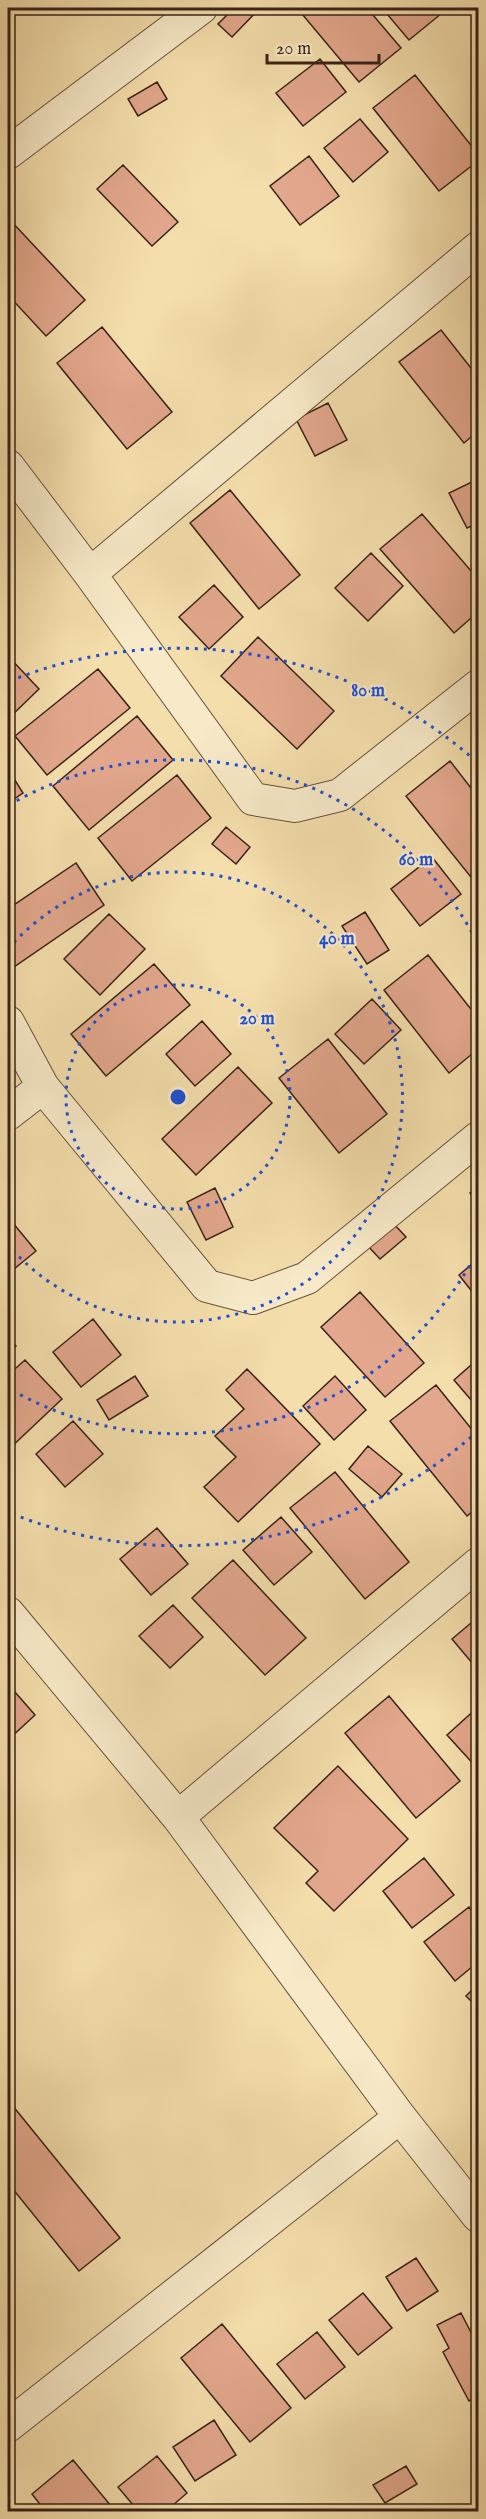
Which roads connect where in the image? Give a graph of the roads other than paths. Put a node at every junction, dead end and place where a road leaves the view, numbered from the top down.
1 (201, 8) edge
2 (8, 153) edge
3 (478, 248) edge
4 (8, 466) edge
5 (90, 574) junction
6 (478, 686) edge
7 (8, 1022) edge
8 (43, 1087) junction
9 (8, 1114) edge
10 (478, 1138) edge
11 (478, 1564) edge
12 (8, 1613) edge
13 (178, 1817) junction
14 (400, 2117) junction
15 (478, 2216) edge
16 (8, 2426) edge

1 - 2 street
3 - 5 street
4 - 5 street
5 - 6 street
7 - 8 street
8 - 9 street
8 - 10 street
11 - 13 street
12 - 13 street
13 - 14 street
14 - 15 street
14 - 16 street

